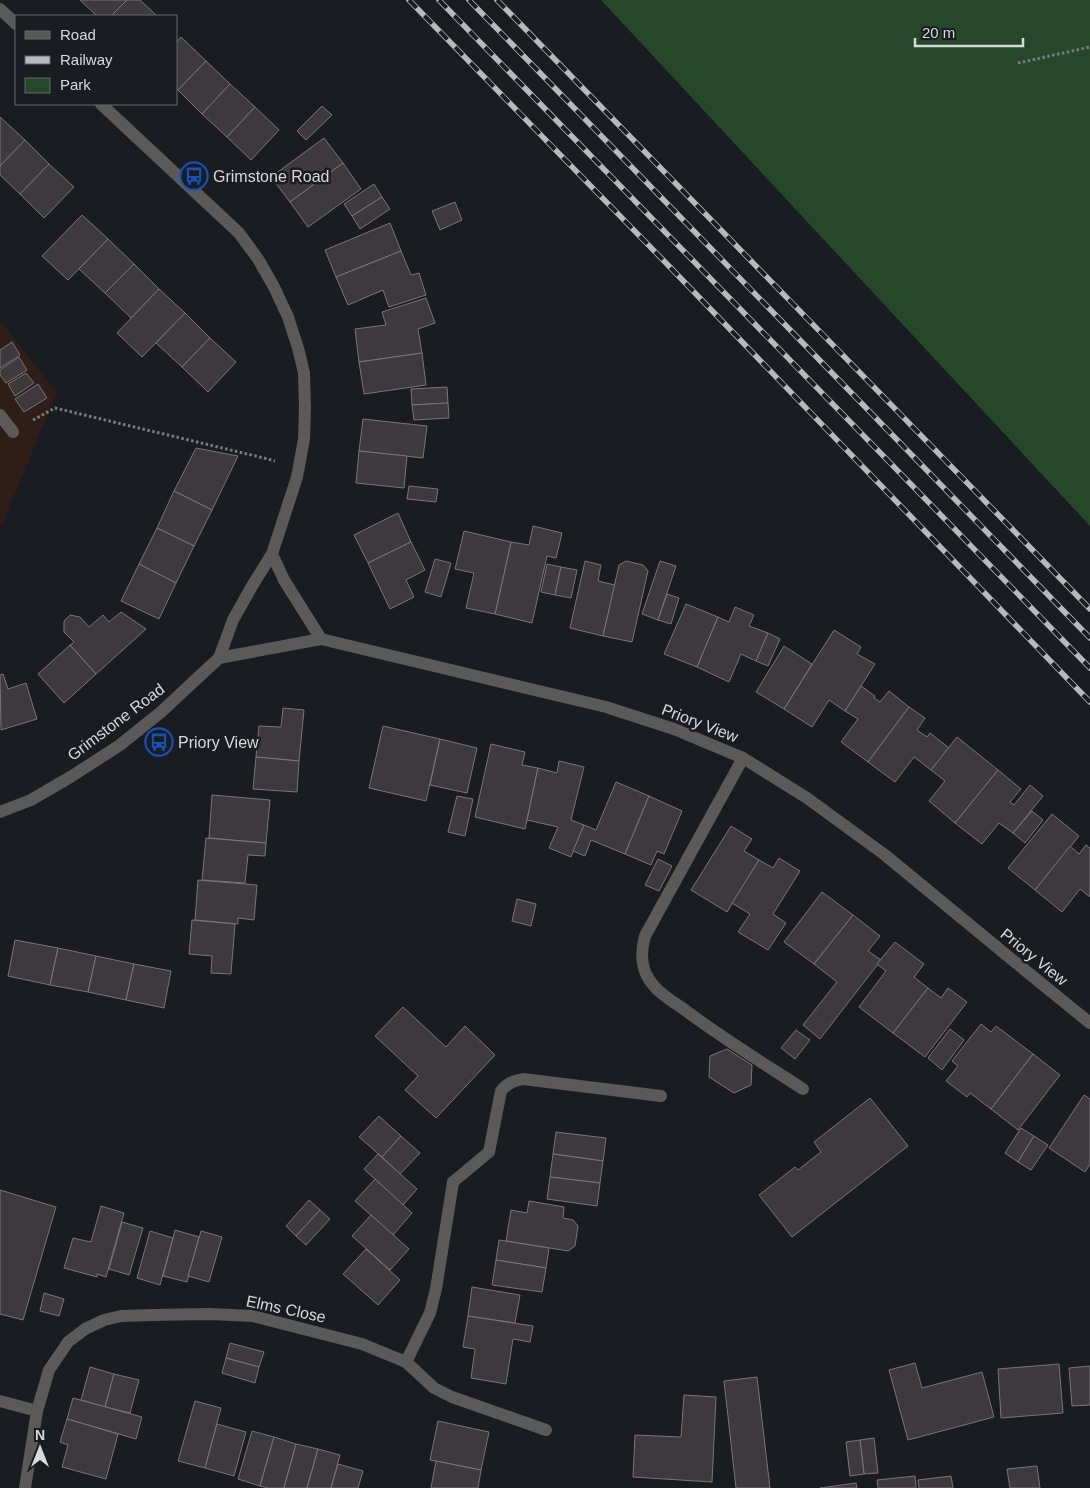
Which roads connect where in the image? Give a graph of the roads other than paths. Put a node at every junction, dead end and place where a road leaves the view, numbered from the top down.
1 (0, 9) edge
2 (15, 23) edge
3 (102, 105) edge
4 (0, 415) edge
5 (13, 432) road end
6 (272, 554) junction
7 (321, 639) junction
8 (219, 658) junction
9 (743, 758) junction
10 (0, 812) edge
11 (1090, 1023) edge
12 (803, 1089) dead end
13 (661, 1096) dead end
14 (406, 1362) junction
15 (0, 1401) edge
16 (37, 1411) junction
17 (546, 1430) dead end
18 (24, 1488) edge

1 - 2 street
3 - 6 street, Grimstone Road
4 - 5 street
6 - 7 street
6 - 8 street, Grimstone Road
7 - 8 street, Priory View
7 - 9 street, Priory View
8 - 10 street, Grimstone Road
9 - 11 street, Priory View
9 - 12 street
13 - 14 street
14 - 16 street, Elms Close
14 - 17 street
15 - 16 street
16 - 18 street, Elms Close

